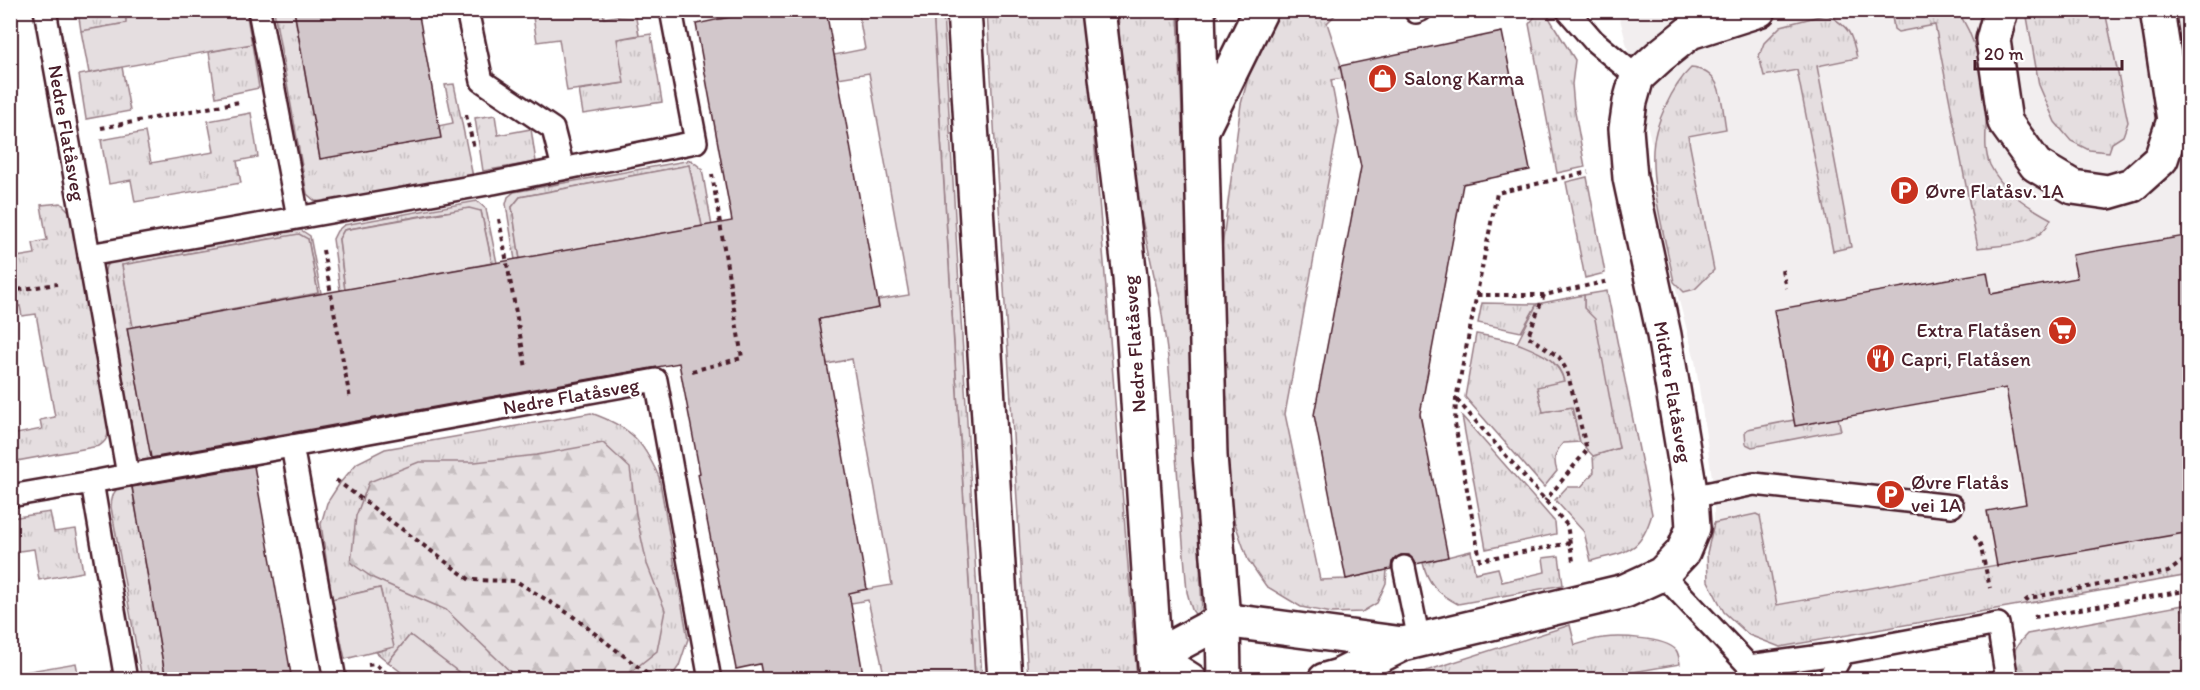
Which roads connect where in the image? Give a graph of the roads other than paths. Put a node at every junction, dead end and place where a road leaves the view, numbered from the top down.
1 (45, 10) edge
2 (259, 10) edge
3 (467, 10) edge
4 (671, 10) edge
5 (964, 10) edge
6 (1098, 10) edge
7 (1198, 10) edge
8 (1261, 10) edge
9 (1567, 10) edge
10 (1759, 10) edge
11 (2001, 10) edge
12 (2157, 10) edge
13 (1637, 77) junction
14 (1201, 132) junction
15 (562, 168) junction
16 (307, 215) junction
17 (89, 255) junction
18 (292, 446) junction
19 (128, 475) junction
20 (92, 482) junction
21 (10, 496) edge
22 (1691, 497) junction
23 (1952, 506) road end
24 (1404, 567) dead end
25 (1662, 574) junction
26 (1223, 620) junction
27 (1411, 642) junction
28 (1843, 653) junction
29 (1155, 668) edge
30 (126, 680) edge
31 (335, 680) edge
32 (710, 680) edge
33 (1005, 680) edge
34 (1190, 680) edge
35 (1224, 680) edge
36 (1325, 680) edge
37 (1828, 680) edge
38 (2007, 680) edge

1 - 17 lane, Nedre Flatåsveg
2 - 16 lane
3 - 15 lane
4 - 15 lane
5 - 33 street
6 - 29 street, Nedre Flatåsveg
7 - 14 street
8 - 14 street
9 - 13 lane
10 - 13 street
11 - 12 street
13 - 22 street, Midtre Flatåsveg
14 - 26 street
15 - 16 lane
16 - 17 lane
17 - 19 lane, Nedre Flatåsveg
18 - 19 lane, Nedre Flatåsveg
18 - 31 lane
18 - 32 lane, Nedre Flatåsveg
19 - 20 lane, Nedre Flatåsveg
20 - 21 lane, Nedre Flatåsveg
20 - 30 lane
22 - 23 lane
22 - 25 street, Midtre Flatåsveg
24 - 27 lane
25 - 27 street, Midtre Flatåsveg
25 - 28 lane
26 - 27 street, Midtre Flatåsveg
26 - 29 street
26 - 35 street
27 - 36 street, Midtre Flatåsveg
28 - 37 lane
28 - 38 lane
29 - 34 street

